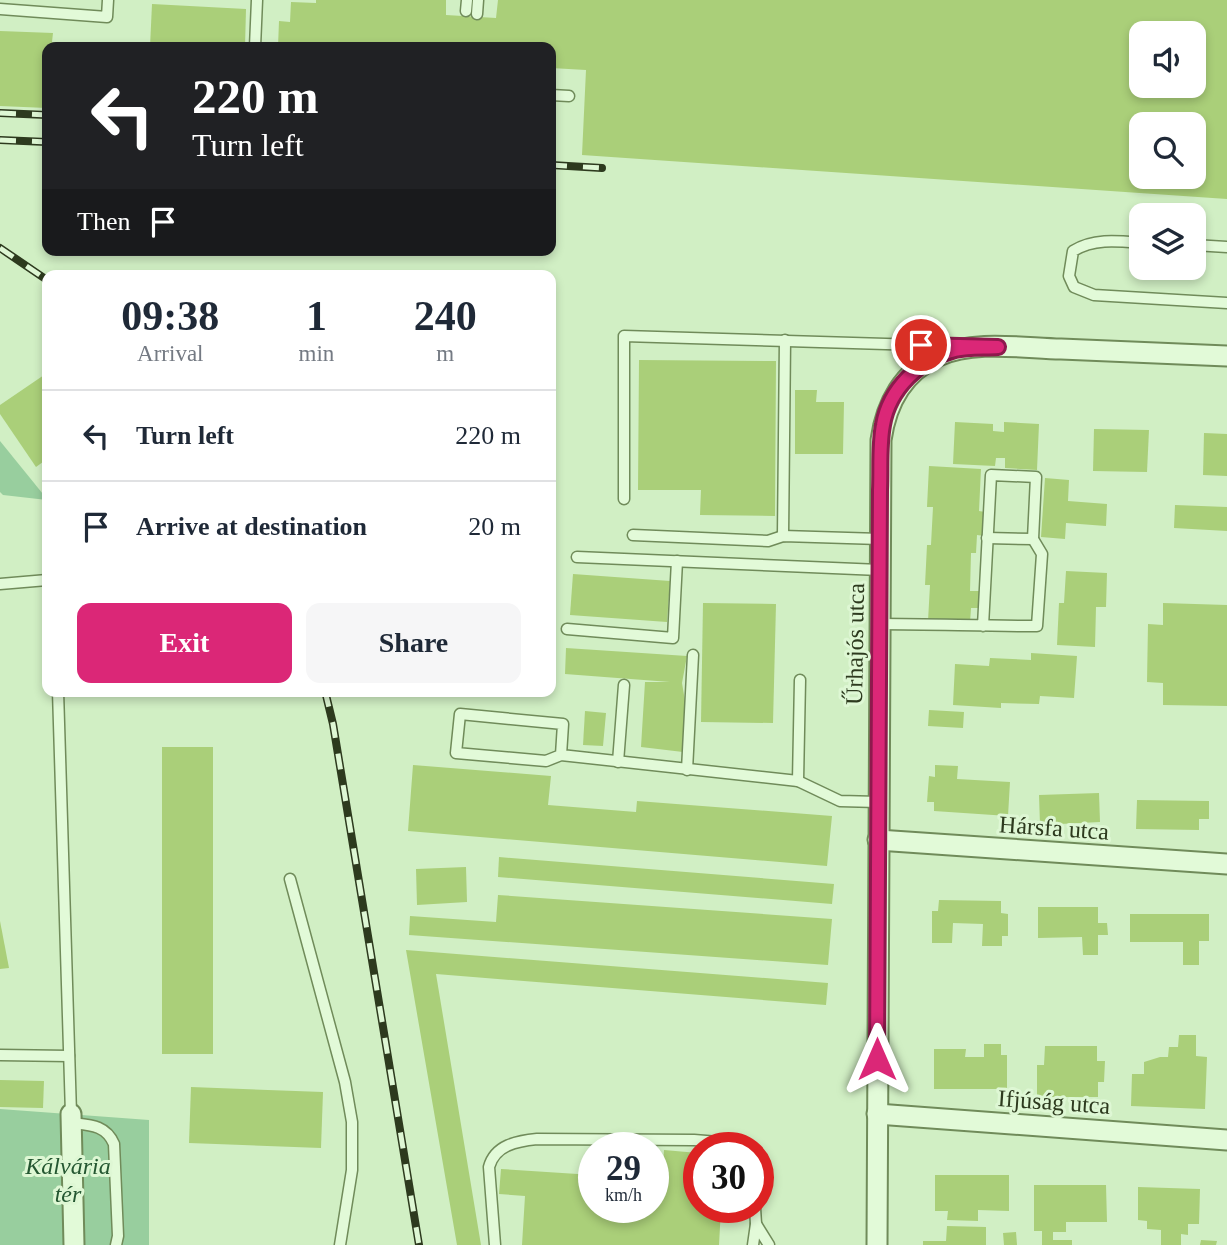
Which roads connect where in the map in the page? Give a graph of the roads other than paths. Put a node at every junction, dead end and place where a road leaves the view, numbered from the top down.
1 (108, 0) edge
2 (257, 0) edge
3 (478, 0) edge
4 (0, 9) edge
5 (477, 14) dead end
6 (255, 42) edge
7 (556, 95) edge
8 (569, 96) dead end
9 (1129, 243) edge
10 (1206, 246) edge
11 (1227, 247) edge
12 (1227, 303) edge
13 (785, 341) junction
14 (998, 347) junction
15 (1227, 356) edge
16 (624, 499) dead end
17 (634, 535) dead end
18 (783, 537) junction
19 (988, 538) junction
20 (880, 539) junction
21 (1033, 539) junction
22 (577, 557) dead end
23 (677, 561) junction
24 (859, 569) junction
25 (880, 570) junction
26 (852, 579) dead end
27 (42, 580) edge
28 (0, 584) edge
29 (880, 624) junction
30 (983, 626) junction
31 (567, 629) dead end
32 (693, 655) dead end
33 (800, 680) dead end
34 (624, 685) dead end
35 (58, 697) edge
36 (561, 755) junction
37 (618, 762) junction
38 (687, 769) junction
39 (798, 781) junction
40 (878, 802) junction
41 (878, 840) junction
42 (1227, 864) edge
43 (290, 879) dead end
44 (0, 1055) edge
45 (69, 1056) junction
46 (877, 1114) junction
47 (71, 1119) junction
48 (683, 1140) edge
49 (1227, 1140) edge
50 (756, 1224) joint
51 (74, 1245) edge
52 (116, 1245) edge
53 (340, 1245) edge
54 (495, 1245) edge
55 (753, 1245) edge
56 (769, 1245) edge
57 (877, 1245) edge

1 - 4 lane
2 - 6 lane
3 - 5 lane
7 - 8 lane
9 - 12 lane
10 - 11 lane
13 - 14 lane
13 - 16 lane
13 - 18 lane
14 - 15 street, Űrhajós utca
14 - 20 street, Űrhajós utca
17 - 18 lane
18 - 20 lane
19 - 21 lane
19 - 21 lane
19 - 30 lane
20 - 25 street, Űrhajós utca
21 - 30 lane
22 - 23 lane
23 - 24 lane
23 - 31 lane
24 - 25 lane
24 - 26 lane
25 - 29 street, Űrhajós utca
27 - 28 lane
29 - 30 lane
29 - 40 street, Űrhajós utca
32 - 38 lane
33 - 39 lane
34 - 37 lane
35 - 45 lane
36 - 36 lane
36 - 37 lane
37 - 38 lane
38 - 39 lane
39 - 40 lane
40 - 41 street, Űrhajós utca
41 - 42 street, Hársfa utca
41 - 46 street, Űrhajós utca
43 - 53 lane
44 - 45 lane
45 - 47 lane
46 - 49 street, Ifjúság utca
46 - 57 street, Űrhajós utca
47 - 51 street
47 - 52 lane
48 - 54 lane
50 - 55 lane
50 - 56 lane

